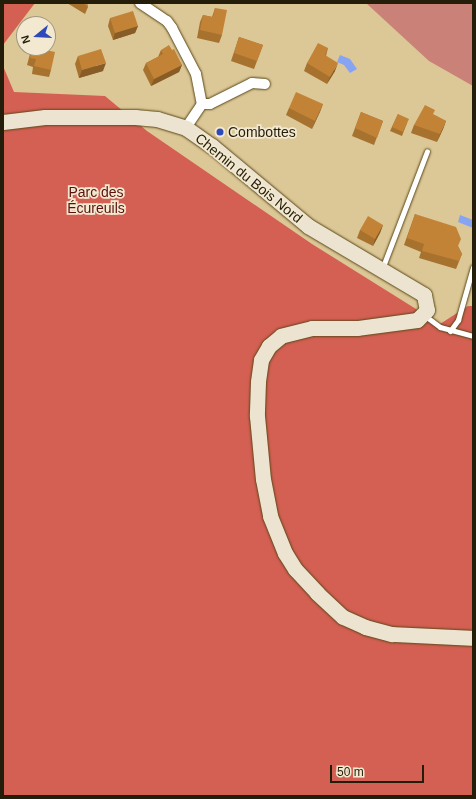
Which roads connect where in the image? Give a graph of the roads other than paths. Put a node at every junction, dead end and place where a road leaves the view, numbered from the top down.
1 (140, 3) edge
2 (265, 84) dead end
3 (202, 104) junction
4 (3, 122) edge
5 (186, 128) junction
6 (427, 151) dead end
7 (473, 267) edge
8 (382, 270) junction
9 (421, 318) junction
10 (450, 331) junction
11 (473, 336) edge
12 (473, 638) edge

1 - 3 street
2 - 3 street
3 - 5 street
4 - 5 street, Chemin du Bois Nord
5 - 8 street, Chemin du Bois Nord
6 - 8 lane
7 - 10 lane
8 - 9 street, Chemin du Bois Nord
9 - 10 lane
9 - 12 street
10 - 11 lane

